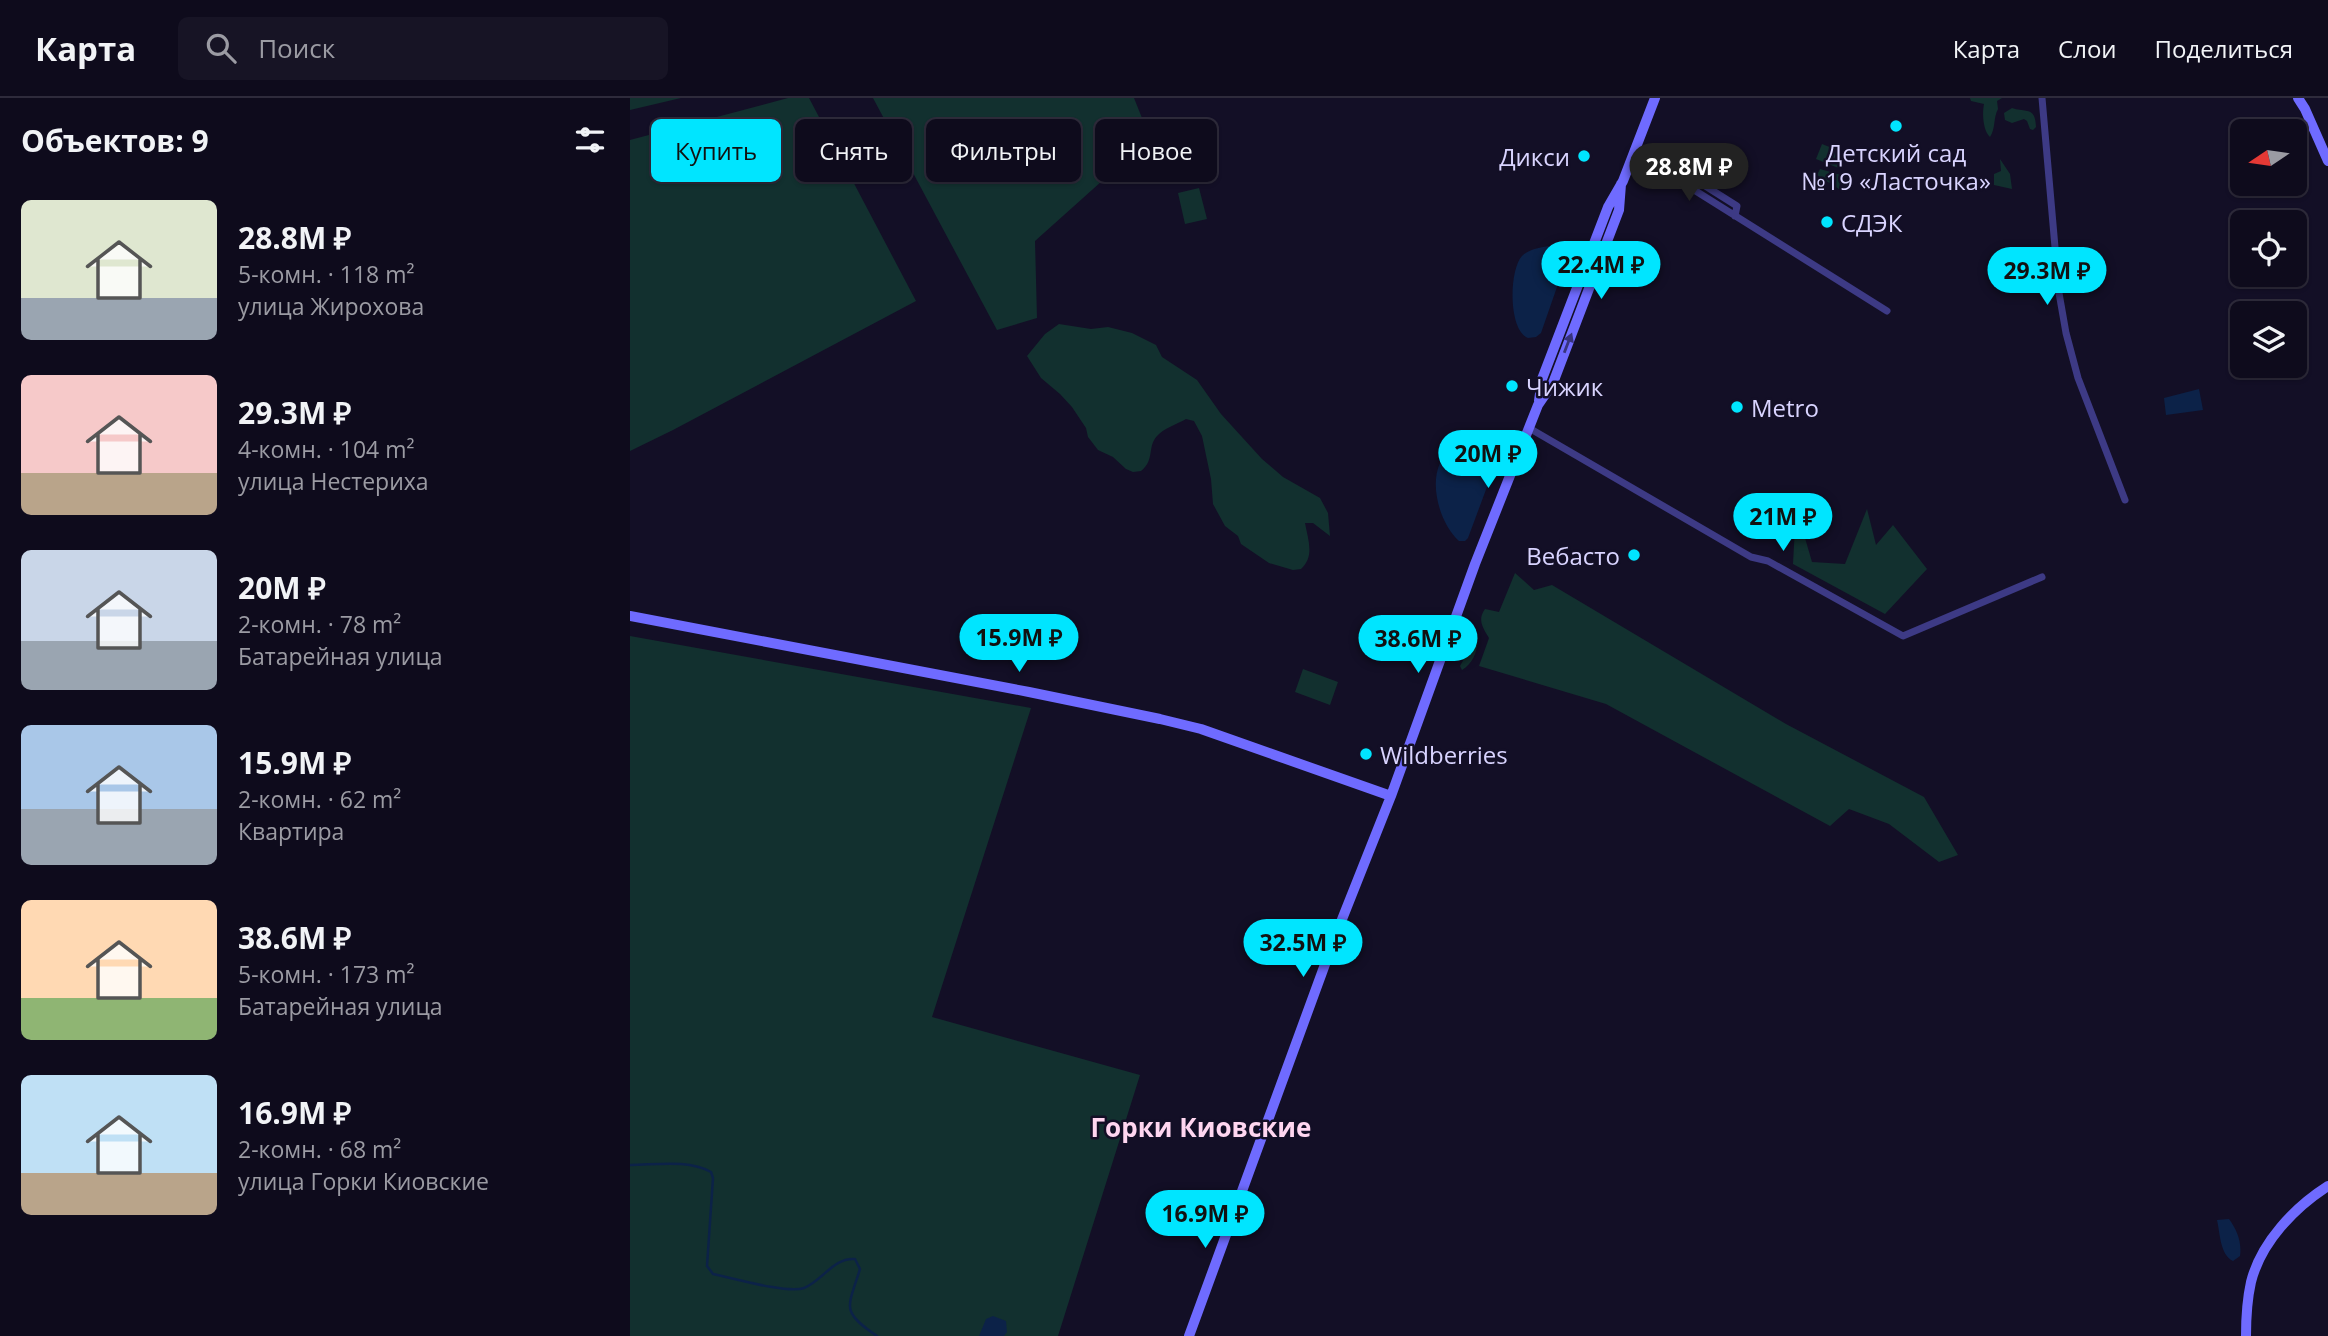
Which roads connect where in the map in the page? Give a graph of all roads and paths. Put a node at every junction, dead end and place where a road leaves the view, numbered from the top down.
1 (1655, 98) edge
2 (2042, 98) edge
3 (2298, 98) edge
4 (1635, 152) junction
5 (2328, 161) edge
6 (1663, 165) junction
7 (1735, 216) junction
8 (1887, 311) dead end
9 (1529, 428) junction
10 (2125, 500) dead end
11 (2042, 577) dead end
12 (630, 616) edge
13 (1391, 796) junction
14 (2328, 1186) edge
15 (1189, 1336) edge
16 (2246, 1336) edge

1 - 4 main road
2 - 10 street
3 - 5 main road
4 - 6 street
4 - 9 main road
6 - 7 street
6 - 7 street
7 - 8 street
9 - 11 street
9 - 13 main road
12 - 13 main road
13 - 15 main road
14 - 16 main road

